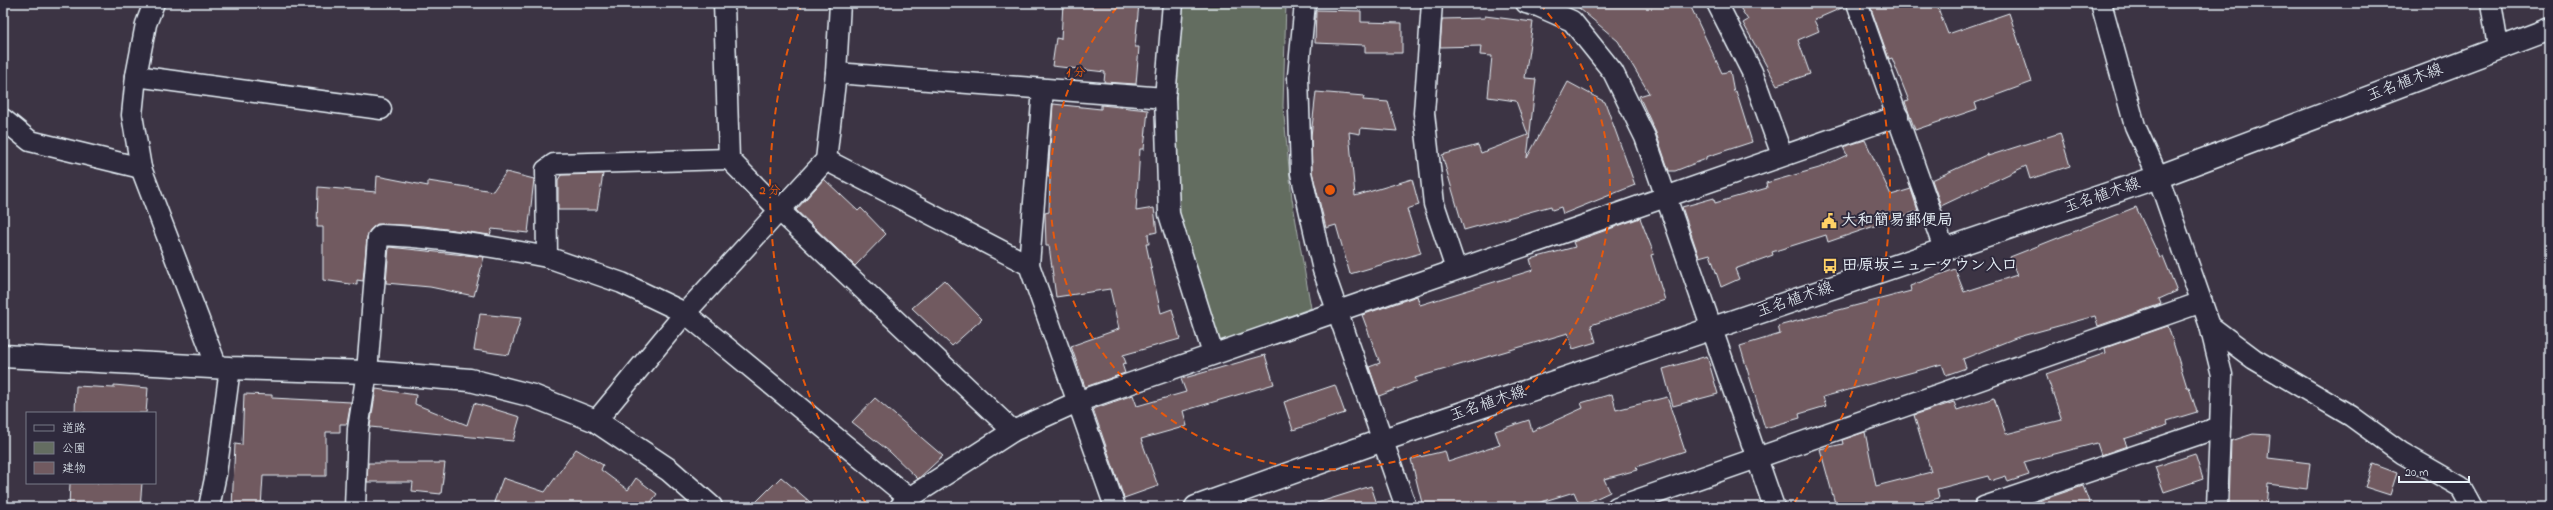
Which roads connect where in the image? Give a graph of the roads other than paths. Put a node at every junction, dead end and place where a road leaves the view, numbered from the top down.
1 (154, 3) edge
2 (724, 3) edge
3 (840, 3) edge
4 (1173, 3) edge
5 (1305, 3) edge
6 (1432, 3) edge
7 (1526, 3) edge
8 (1717, 3) edge
9 (1857, 3) edge
10 (2101, 3) edge
11 (2491, 3) edge
12 (2550, 29) edge
13 (2498, 47) junction
14 (836, 73) junction
15 (136, 76) junction
16 (1043, 89) junction
17 (1165, 98) junction
18 (381, 109) dead end
19 (1898, 116) junction
20 (3, 119) edge
21 (1782, 155) junction
22 (729, 159) junction
23 (826, 160) junction
24 (141, 168) junction
25 (2158, 177) junction
26 (1665, 196) junction
27 (780, 211) junction
28 (1944, 249) junction
29 (547, 257) junction
30 (1029, 265) junction
31 (1456, 269) junction
32 (2202, 302) junction
33 (1336, 311) junction
34 (685, 313) junction
35 (2210, 326) junction
36 (1712, 328) junction
37 (1213, 354) junction
38 (3, 356) edge
39 (224, 368) junction
40 (367, 372) junction
41 (1077, 402) junction
42 (596, 421) junction
43 (2220, 427) junction
44 (1013, 431) junction
45 (1382, 440) junction
46 (1757, 458) junction
47 (905, 503) edge
48 (209, 507) edge
49 (355, 507) edge
50 (711, 507) edge
51 (1115, 507) edge
52 (1196, 507) edge
53 (1406, 507) edge
54 (1617, 507) edge
55 (1774, 507) edge
56 (1984, 507) edge
57 (2216, 507) edge
58 (2472, 507) edge

1 - 15 street
2 - 22 street
3 - 14 street
4 - 17 street
5 - 33 street
6 - 31 street
7 - 26 street
8 - 21 street
9 - 19 street
10 - 25 street
11 - 13 street
12 - 13 main road, 玉名植木線
13 - 25 main road, 玉名植木線
14 - 16 street
14 - 23 street
15 - 18 street
15 - 24 street
16 - 17 street
16 - 30 street
17 - 37 street
19 - 21 street
19 - 28 street
20 - 24 street
21 - 26 street
22 - 27 street
22 - 29 street
23 - 27 street
23 - 30 street
24 - 39 street
25 - 28 main road, 玉名植木線
25 - 32 street
26 - 31 street
26 - 36 street
27 - 34 street
27 - 44 street
28 - 36 main road, 玉名植木線
29 - 34 street
29 - 40 street
30 - 41 street
31 - 33 street
32 - 35 street
32 - 46 street
33 - 37 street
33 - 45 street
34 - 42 street
34 - 47 street
35 - 43 street
35 - 58 street
36 - 45 main road, 玉名植木線
36 - 46 street
37 - 41 street
38 - 39 main road
39 - 40 main road
39 - 48 street
40 - 42 main road
40 - 49 street
41 - 44 street
41 - 51 street
42 - 50 main road
43 - 56 street
43 - 57 street
44 - 47 street
45 - 52 main road, 玉名植木線
45 - 53 street
46 - 54 street
46 - 55 street

